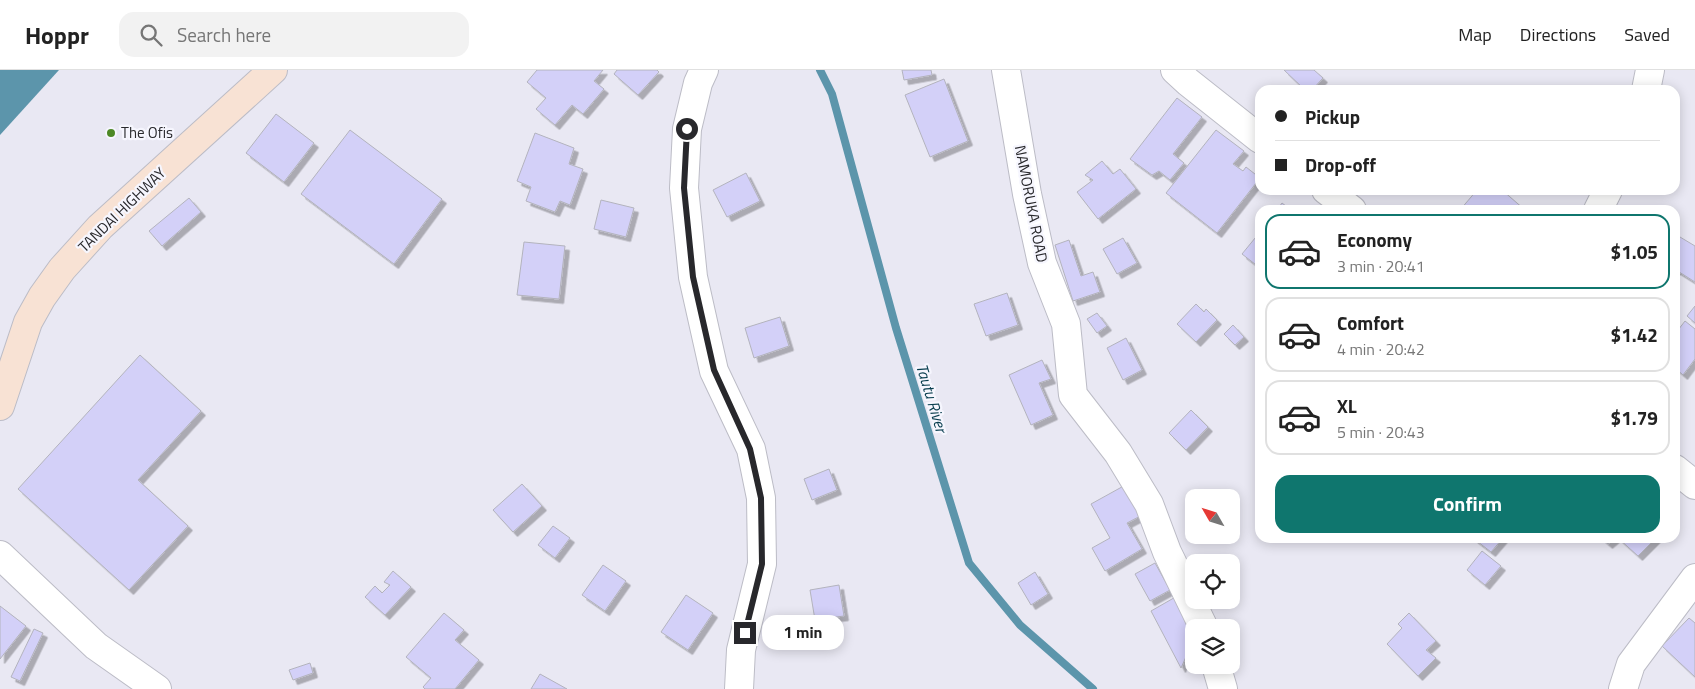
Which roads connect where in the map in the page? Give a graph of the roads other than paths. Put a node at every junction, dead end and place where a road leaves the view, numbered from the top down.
1 (273, 70) edge
2 (704, 70) edge
3 (1006, 70) edge
4 (1650, 70) edge
5 (1187, 74) edge
6 (1647, 85) edge
7 (1255, 135) edge
8 (1332, 195) edge
9 (1346, 205) edge
10 (0, 406) edge
11 (1680, 473) edge
12 (1695, 486) edge
13 (0, 555) edge
14 (1695, 578) edge
15 (1200, 619) edge
16 (1219, 674) edge
17 (158, 689) edge
18 (739, 689) edge
19 (1223, 689) edge
20 (1623, 689) edge

1 - 10 main road, TANDAI HIGHWAY
2 - 18 street
3 - 15 street, NAMORUKA ROAD
4 - 6 street
5 - 7 street
8 - 9 street
11 - 12 street
13 - 17 street
14 - 20 street
16 - 19 street

